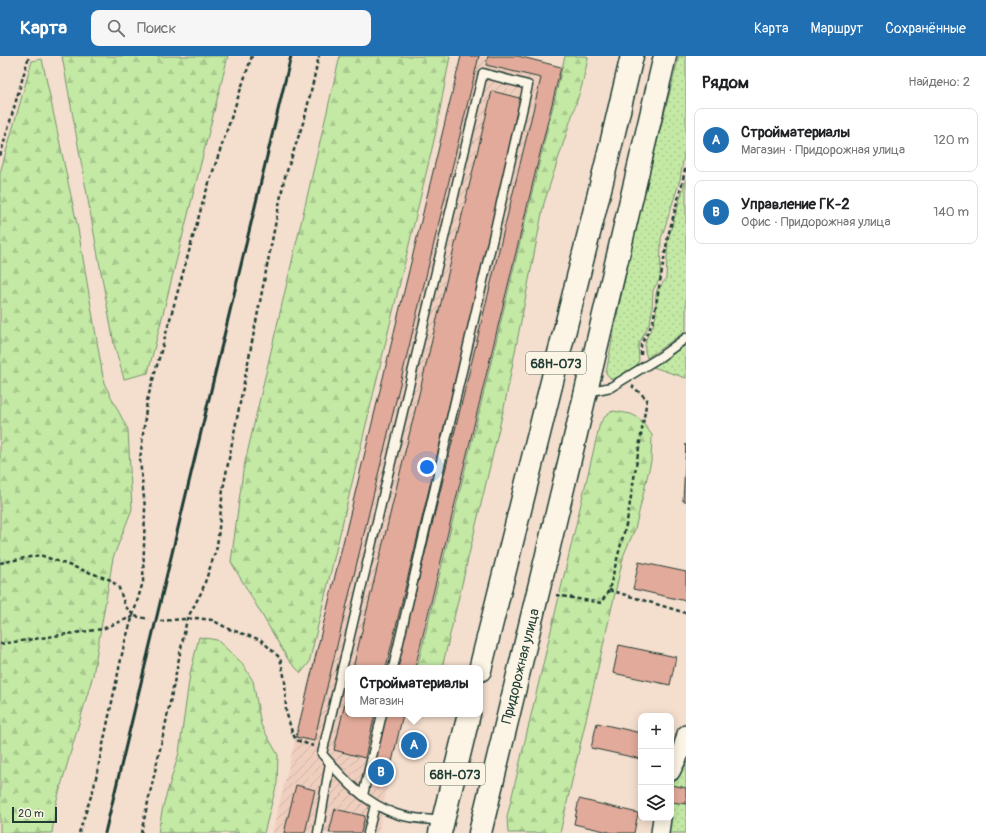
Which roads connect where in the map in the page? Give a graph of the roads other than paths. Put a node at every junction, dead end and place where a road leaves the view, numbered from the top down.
1 (632, 56) edge
2 (665, 56) edge
3 (686, 338) edge
4 (585, 392) junction
5 (393, 665) edge
6 (481, 665) edge
7 (381, 717) edge
8 (468, 717) edge
9 (686, 734) edge
10 (330, 763) junction
11 (674, 766) edge
12 (363, 795) junction
13 (375, 805) junction
14 (662, 821) edge
15 (442, 827) edge
16 (318, 833) edge
17 (368, 833) edge
18 (480, 833) edge
19 (660, 833) edge

1 - 6 main road, 68Н-073
2 - 4 main road, 68Н-073
3 - 4 lane
4 - 18 main road, Придорожная улица / 68Н-073
5 - 10 lane
7 - 12 lane
8 - 15 main road, 68Н-073
9 - 11 street
10 - 12 lane
10 - 16 lane
12 - 13 lane
13 - 15 lane
13 - 17 lane
14 - 19 street

